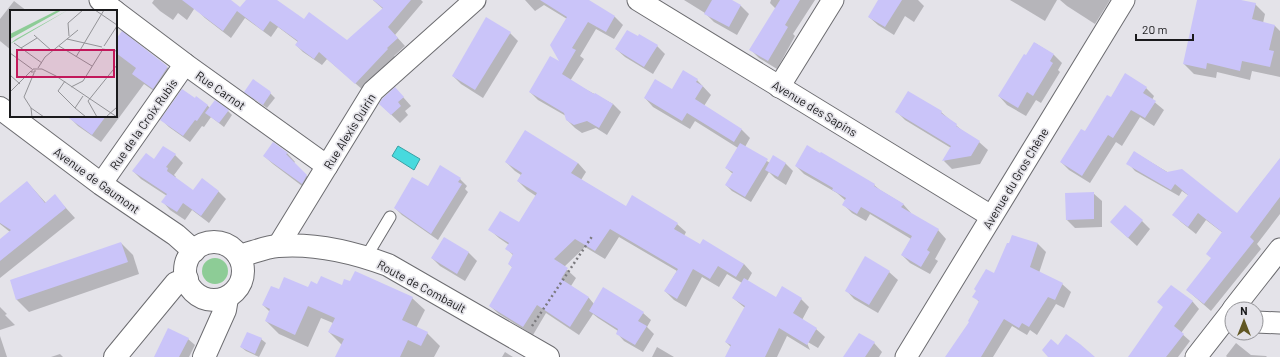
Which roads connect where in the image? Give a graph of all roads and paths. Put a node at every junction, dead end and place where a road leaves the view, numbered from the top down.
1 (100, 0) edge
2 (638, 0) edge
3 (833, 0) edge
4 (1124, 0) edge
5 (465, 3) edge
6 (112, 10) edge
7 (117, 13) edge
8 (185, 64) junction
9 (779, 87) junction
10 (0, 108) edge
11 (10, 116) edge
12 (12, 117) edge
13 (327, 166) junction
14 (101, 184) junction
15 (390, 216) dead end
16 (991, 216) junction
17 (593, 236) dead end
18 (278, 246) junction
19 (1280, 249) edge
20 (194, 251) junction
21 (239, 256) junction
22 (366, 257) junction
23 (187, 279) junction
24 (226, 298) junction
25 (1241, 301) edge
26 (1224, 322) edge
27 (1264, 322) edge
28 (1280, 323) edge
29 (522, 341) junction
30 (115, 357) edge
31 (204, 357) edge
32 (548, 357) edge
33 (906, 357) edge
34 (1196, 357) edge

1 - 6 street, Rue Carnot
2 - 9 street, Avenue des Sapins
3 - 9 street
4 - 16 street, Avenue du Gros Chêne
5 - 13 street, Rue Alexis Quirin
7 - 8 street, Rue Carnot
8 - 13 street, Rue Carnot
8 - 14 street, Rue de la Croix Rubis
9 - 16 street, Avenue des Sapins
10 - 11 street, Avenue de Gaumont
12 - 14 street, Avenue de Gaumont
13 - 18 street, Rue Alexis Quirin
14 - 20 street, Avenue de Gaumont
15 - 22 lane
16 - 33 street, Avenue du Gros Chêne
17 - 29 path
18 - 21 street, Route de Combault
18 - 22 street, Route de Combault
19 - 25 street
20 - 21 street
20 - 23 street
21 - 24 street
22 - 29 street, Route de Combault
23 - 24 street
23 - 30 street
24 - 31 street
26 - 34 street
27 - 28 street
29 - 32 street, Route de Combault

